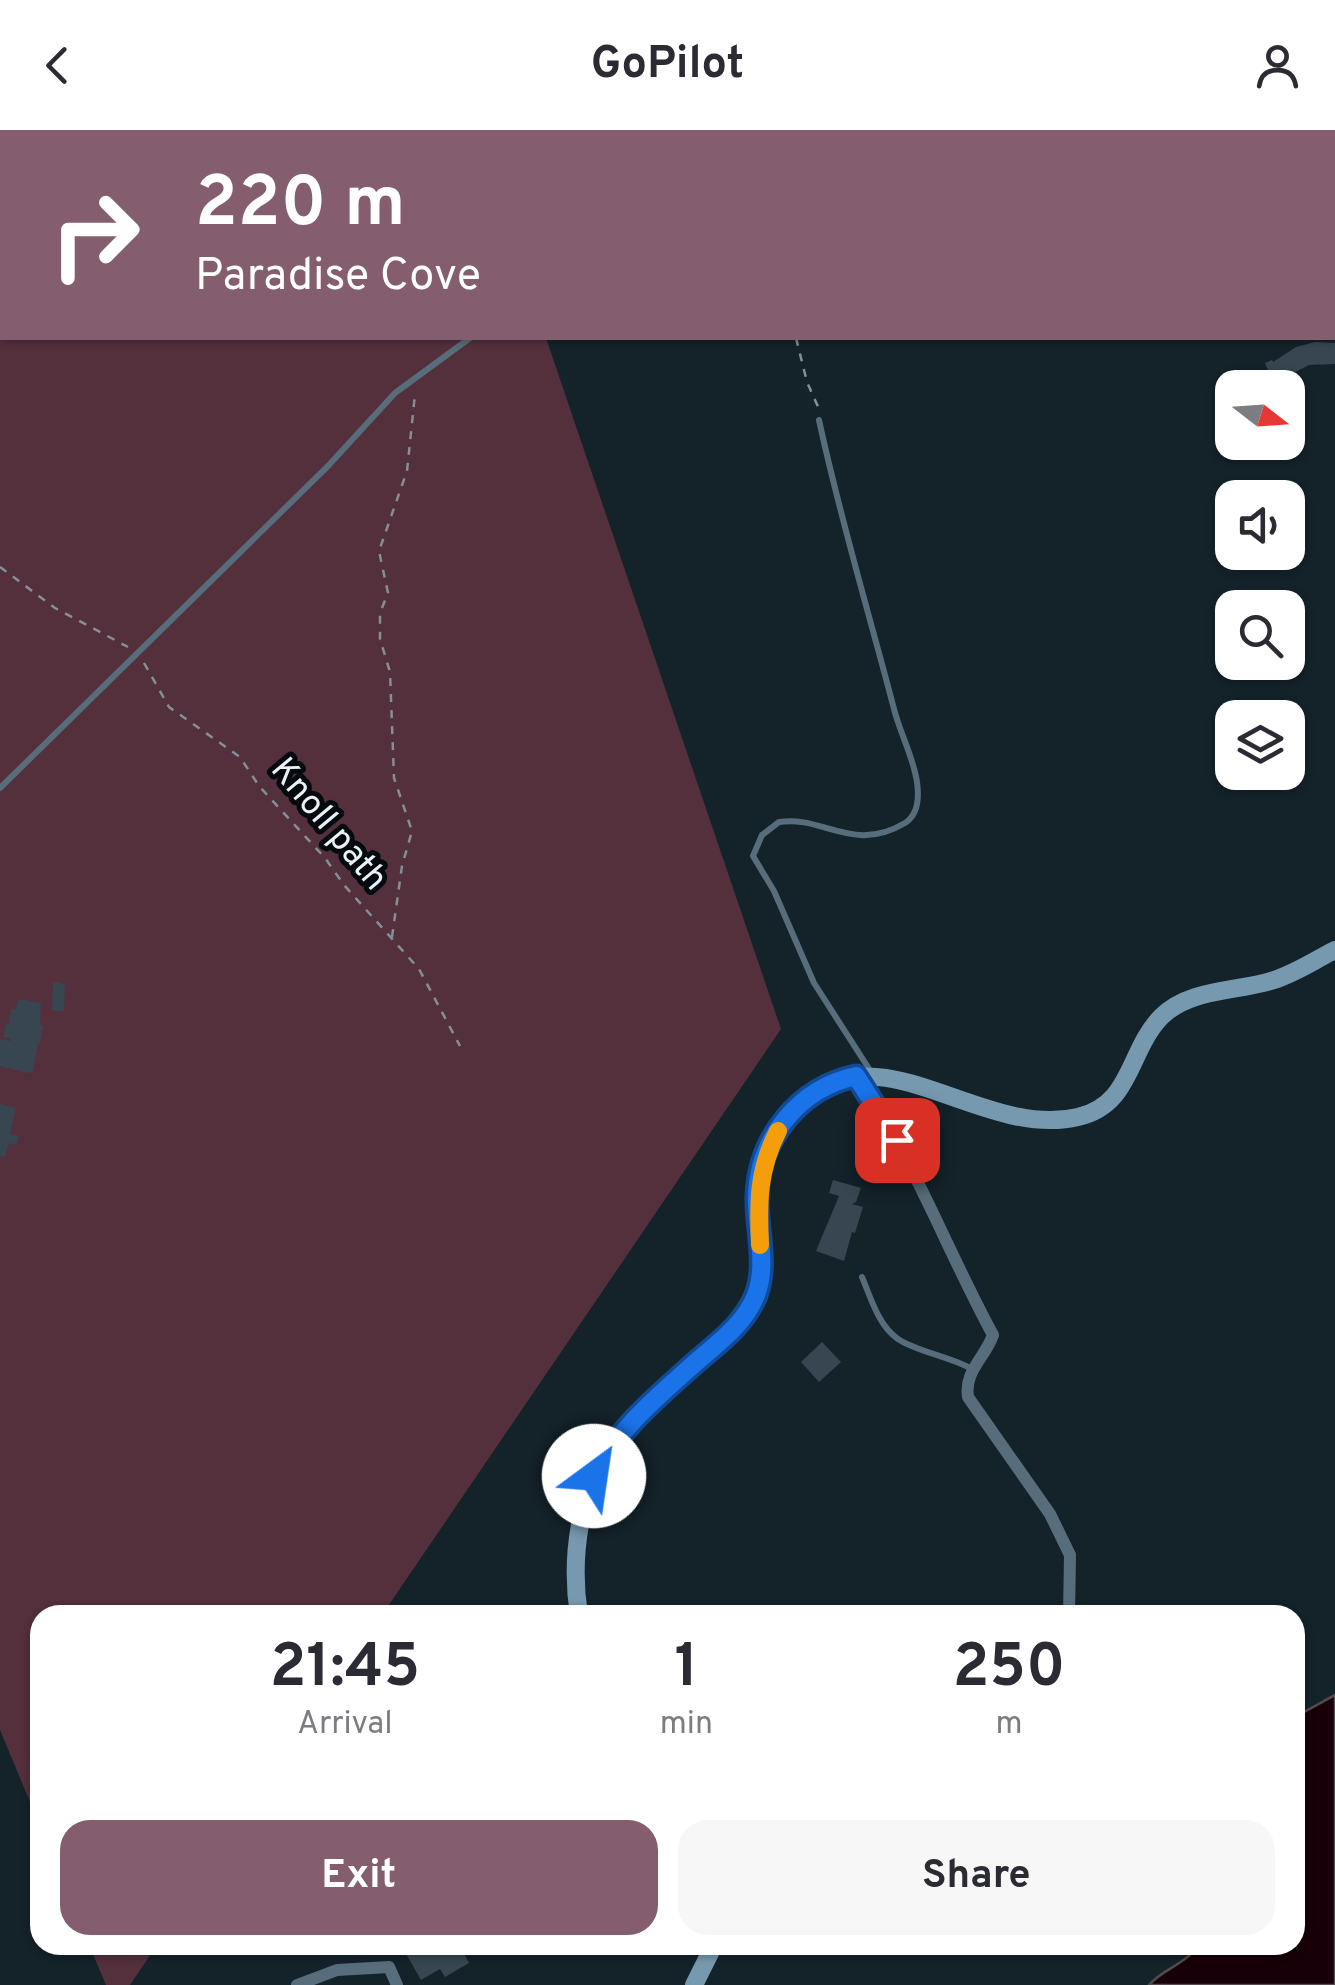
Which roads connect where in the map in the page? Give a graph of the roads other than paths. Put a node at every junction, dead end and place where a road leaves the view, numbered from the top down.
1 (467, 340) edge
2 (819, 420) road end
3 (0, 788) edge
4 (1335, 950) edge
5 (865, 1076) junction
6 (862, 1277) dead end
7 (972, 1369) junction
8 (578, 1605) edge
9 (1069, 1605) edge
10 (709, 1955) edge
11 (297, 1985) edge
12 (396, 1985) edge
13 (694, 1985) edge

1 - 3 lane
2 - 5 lane
4 - 5 street
5 - 7 street
5 - 8 street
6 - 7 lane
7 - 9 street
10 - 13 street
11 - 12 street

